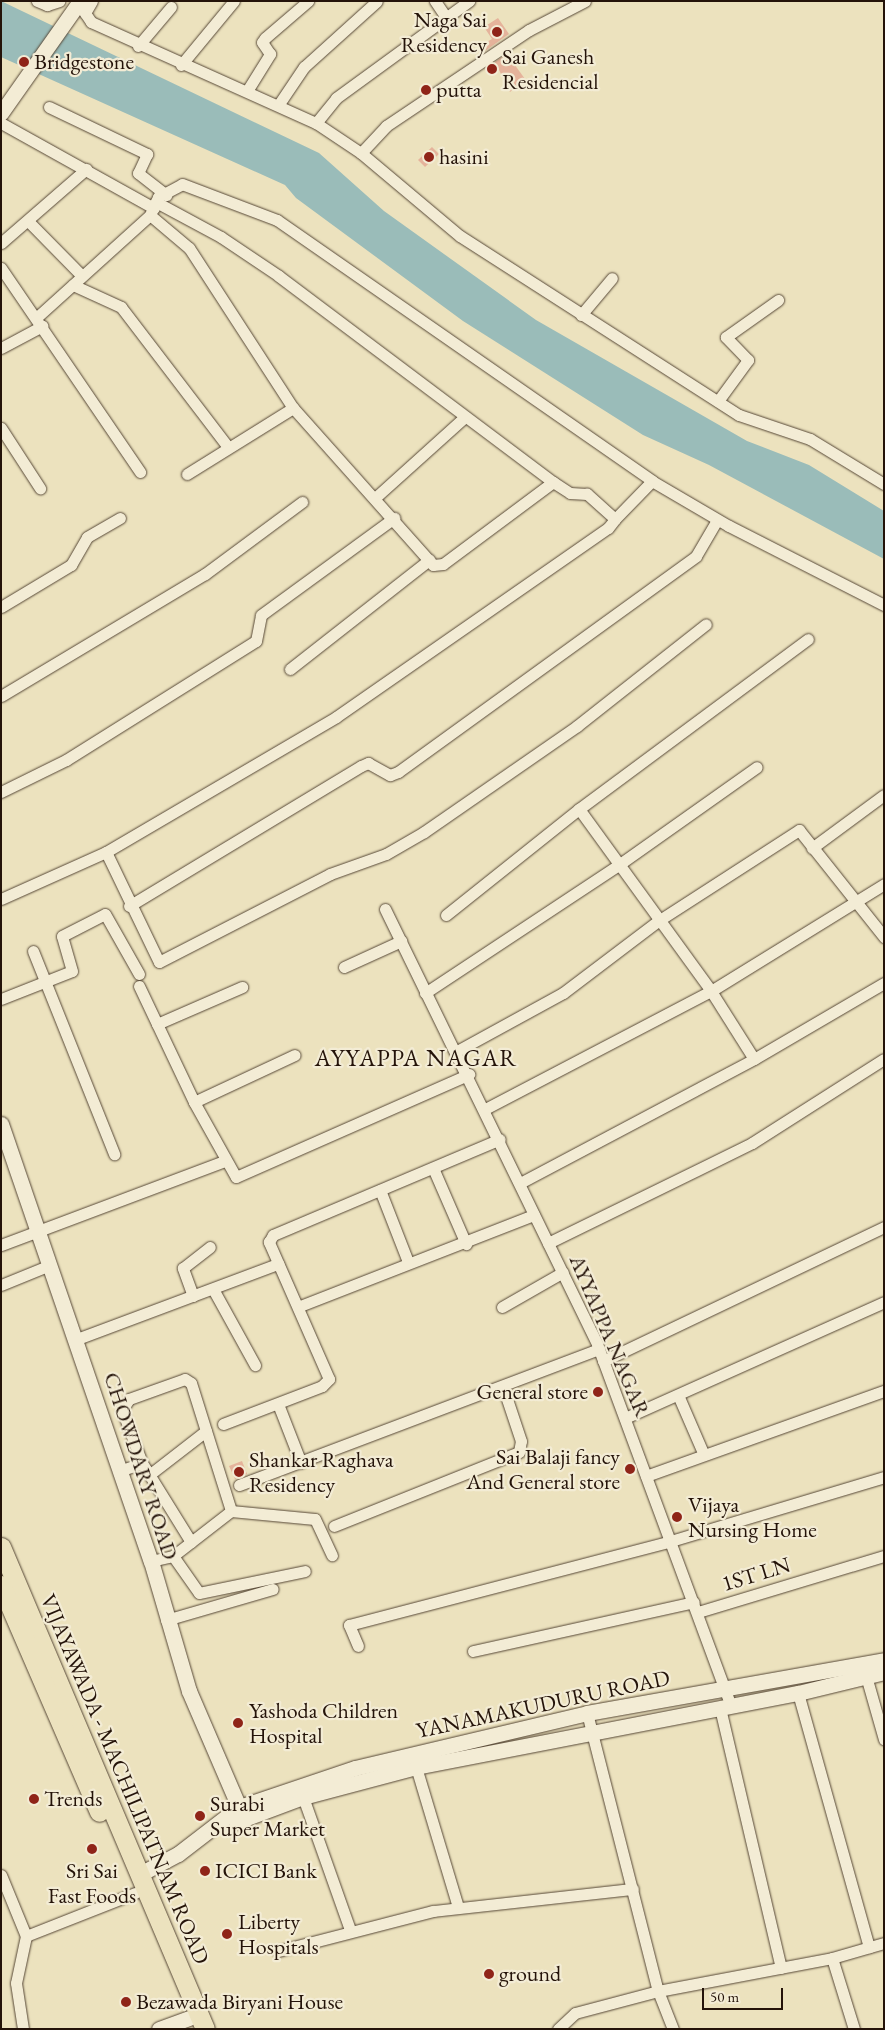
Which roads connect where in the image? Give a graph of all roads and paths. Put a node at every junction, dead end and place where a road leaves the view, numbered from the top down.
1 (37, 1) edge
2 (58, 1) edge
3 (80, 1) edge
4 (92, 1) edge
5 (234, 1) edge
6 (308, 1) edge
7 (377, 1) edge
8 (435, 1) edge
9 (469, 1) edge
10 (586, 1) edge
11 (171, 7) dead end
12 (445, 16) junction
13 (138, 46) junction
14 (181, 65) junction
15 (247, 91) junction
16 (279, 104) junction
17 (49, 107) dead end
18 (1, 113) edge
19 (1, 122) edge
20 (316, 123) junction
21 (362, 154) junction
22 (86, 169) junction
23 (156, 205) junction
24 (28, 222) junction
25 (1, 243) edge
26 (1, 268) edge
27 (82, 276) junction
28 (612, 278) dead end
29 (73, 285) junction
30 (778, 300) dead end
31 (581, 315) junction
32 (39, 322) junction
33 (1, 348) edge
34 (718, 402) junction
35 (293, 408) junction
36 (465, 417) junction
37 (1, 428) edge
38 (228, 447) junction
39 (140, 472) dead end
40 (187, 474) dead end
41 (652, 481) junction
42 (554, 482) junction
43 (884, 484) edge
44 (40, 488) dead end
45 (376, 497) junction
46 (302, 502) dead end
47 (120, 518) dead end
48 (394, 518) junction
49 (615, 519) junction
50 (717, 520) junction
51 (429, 560) junction
52 (884, 605) edge
53 (1, 607) edge
54 (706, 624) dead end
55 (808, 640) dead end
56 (290, 669) dead end
57 (1, 696) edge
58 (757, 767) dead end
59 (1, 792) edge
60 (884, 795) edge
61 (580, 809) junction
62 (812, 848) junction
63 (106, 852) junction
64 (617, 866) junction
65 (884, 884) edge
66 (1, 899) edge
67 (854, 904) junction
68 (130, 906) junction
69 (385, 909) dead end
70 (446, 915) dead end
71 (658, 921) junction
72 (884, 937) edge
73 (401, 941) junction
74 (33, 951) dead end
75 (344, 967) dead end
76 (139, 974) dead end
77 (46, 981) junction
78 (884, 983) edge
79 (139, 986) dead end
80 (242, 987) dead end
81 (711, 991) junction
82 (425, 992) junction
83 (1, 999) edge
84 (157, 1024) junction
85 (457, 1052) junction
86 (295, 1055) dead end
87 (884, 1059) edge
88 (754, 1060) junction
89 (469, 1074) junction
90 (194, 1102) junction
91 (485, 1109) junction
92 (1, 1124) edge
93 (500, 1139) junction
94 (114, 1154) dead end
95 (224, 1161) junction
96 (433, 1168) junction
97 (520, 1182) junction
98 (380, 1190) junction
99 (534, 1215) junction
100 (884, 1227) edge
101 (40, 1232) junction
102 (548, 1243) junction
103 (466, 1244) junction
104 (1, 1246) edge
105 (210, 1247) dead end
106 (408, 1262) junction
107 (278, 1264) junction
108 (50, 1265) junction
109 (563, 1272) junction
110 (1, 1285) edge
111 (213, 1289) junction
112 (193, 1296) junction
113 (884, 1302) edge
114 (300, 1306) junction
115 (502, 1307) dead end
116 (77, 1340) junction
117 (599, 1349) junction
118 (604, 1361) junction
119 (255, 1365) dead end
120 (503, 1387) junction
121 (884, 1391) edge
122 (678, 1395) junction
123 (278, 1404) junction
124 (624, 1418) junction
125 (223, 1424) dead end
126 (206, 1431) junction
127 (704, 1456) junction
128 (142, 1463) junction
129 (301, 1463) junction
130 (119, 1471) junction
131 (149, 1474) junction
132 (646, 1476) junction
133 (884, 1477) edge
134 (239, 1485) dead end
135 (231, 1511) junction
136 (334, 1526) dead end
137 (671, 1541) junction
138 (191, 1542) junction
139 (1, 1548) edge
140 (332, 1555) dead end
141 (173, 1556) junction
142 (884, 1556) edge
143 (151, 1561) junction
144 (305, 1571) dead end
145 (1, 1585) edge
146 (273, 1588) dead end
147 (696, 1607) junction
148 (166, 1620) junction
149 (358, 1646) dead end
150 (473, 1651) dead end
151 (884, 1660) edge
152 (884, 1672) edge
153 (866, 1676) junction
154 (725, 1690) junction
155 (798, 1693) junction
156 (725, 1707) junction
157 (587, 1713) junction
158 (595, 1731) junction
159 (884, 1739) edge
160 (416, 1767) junction
161 (303, 1797) junction
162 (241, 1813) junction
163 (140, 1874) junction
164 (1, 1875) edge
165 (633, 1888) junction
166 (135, 1893) junction
167 (458, 1908) junction
168 (350, 1930) junction
169 (26, 1936) junction
170 (884, 1943) edge
171 (869, 1947) junction
172 (278, 1951) dead end
173 (832, 1958) junction
174 (781, 1968) junction
175 (658, 1991) junction
176 (191, 2023) edge
177 (23, 2029) edge
178 (159, 2029) edge
179 (205, 2029) edge
180 (558, 2029) edge
181 (673, 2029) edge
182 (854, 2029) edge

1 - 2 street
3 - 18 street
4 - 13 street
5 - 14 street
6 - 15 street
7 - 16 street
8 - 12 street
9 - 12 street
10 - 21 street
11 - 13 street
12 - 20 street
13 - 14 street
14 - 15 street
15 - 16 street
16 - 20 street
17 - 23 street
19 - 22 street
20 - 21 street
21 - 31 street
22 - 23 street
22 - 24 street
23 - 27 street
23 - 35 street
23 - 36 street
23 - 41 street
24 - 25 street
24 - 27 street
26 - 32 street
27 - 29 street
28 - 31 street
29 - 32 street
29 - 38 street
30 - 34 street
31 - 34 street
32 - 33 street
32 - 39 street
34 - 43 street
35 - 38 street
35 - 45 street
36 - 42 street
36 - 45 street
37 - 44 street
38 - 40 street
41 - 49 street
41 - 50 street
42 - 49 street
42 - 51 street
45 - 48 street
46 - 57 street
47 - 53 street
48 - 51 street
48 - 59 street
49 - 63 street
50 - 52 street
50 - 68 street
51 - 56 street
54 - 68 street
55 - 61 street
58 - 64 street
60 - 62 street
61 - 64 street
61 - 70 street
62 - 67 street
62 - 71 street
63 - 66 street
63 - 68 street
64 - 71 street
64 - 82 street
65 - 67 street
67 - 72 street
67 - 81 street
69 - 73 street, AYYAPPA NAGAR
71 - 81 street
71 - 85 street
73 - 75 street
73 - 82 street, AYYAPPA NAGAR
74 - 77 street
76 - 77 street
77 - 83 street
77 - 94 street
78 - 88 street
79 - 84 street
80 - 84 street
81 - 88 street
81 - 91 street
82 - 85 street, AYYAPPA NAGAR
84 - 90 street
85 - 89 street, AYYAPPA NAGAR
86 - 90 street
87 - 102 street
88 - 97 street
89 - 91 street, AYYAPPA NAGAR
89 - 95 street
90 - 95 street
91 - 93 street, AYYAPPA NAGAR
92 - 101 street, CHOWDARY ROAD
93 - 96 street
93 - 97 street, AYYAPPA NAGAR
95 - 101 street
96 - 98 street
96 - 103 street
97 - 99 street, AYYAPPA NAGAR
98 - 106 street
98 - 107 street
99 - 102 street, AYYAPPA NAGAR
99 - 103 street
100 - 118 street
101 - 104 street
101 - 108 street, CHOWDARY ROAD
102 - 109 street, AYYAPPA NAGAR
103 - 106 street
105 - 112 street
106 - 114 street
107 - 111 street
107 - 114 street
108 - 110 street
108 - 116 street, CHOWDARY ROAD
109 - 115 street
109 - 117 street, AYYAPPA NAGAR
111 - 112 street
111 - 119 street
112 - 116 street
113 - 122 street
114 - 123 street
116 - 130 street, CHOWDARY ROAD
117 - 118 street, AYYAPPA NAGAR
117 - 120 street
118 - 124 street, AYYAPPA NAGAR
120 - 129 street
120 - 136 street
121 - 127 street
122 - 124 street
122 - 127 street
123 - 125 street
123 - 129 street
124 - 132 street, AYYAPPA NAGAR
126 - 128 street
126 - 131 street
126 - 135 street
127 - 132 street
128 - 130 street
128 - 131 street
129 - 134 street
130 - 143 street, CHOWDARY ROAD
131 - 138 street
132 - 137 street, AYYAPPA NAGAR
133 - 137 street
135 - 138 street
135 - 140 street
137 - 147 street, AYYAPPA NAGAR
137 - 149 street
138 - 141 street
139 - 163 highway, VIJAYAWADA - MACHILIPATNAM ROAD
141 - 143 street
141 - 144 street
142 - 147 street, 1ST LN
143 - 148 street, CHOWDARY ROAD
145 - 166 highway, VIJAYAWADA - MACHILIPATNAM ROAD
146 - 148 street
147 - 150 street, 1ST LN
147 - 154 street, AYYAPPA NAGAR
148 - 162 street, CHOWDARY ROAD
151 - 154 street, YANAMAKUDURU ROAD
152 - 153 street, YANAMAKUDURU ROAD
153 - 155 street, YANAMAKUDURU ROAD
153 - 159 street
154 - 156 street, AYYAPPA NAGAR
154 - 157 street, YANAMAKUDURU ROAD
155 - 156 street, YANAMAKUDURU ROAD
155 - 171 street
156 - 158 street, YANAMAKUDURU ROAD
156 - 174 street, AYYAPPA NAGAR
157 - 158 street
157 - 162 street, YANAMAKUDURU ROAD
158 - 160 street, YANAMAKUDURU ROAD
158 - 165 street
160 - 161 street, YANAMAKUDURU ROAD
160 - 167 street
161 - 162 street, YANAMAKUDURU ROAD
161 - 168 street
162 - 163 street, YANAMAKUDURU ROAD
163 - 179 highway, VIJAYAWADA - MACHILIPATNAM ROAD
164 - 169 street
165 - 167 street
165 - 175 street
166 - 169 street
166 - 176 highway, VIJAYAWADA - MACHILIPATNAM ROAD
167 - 168 street
168 - 172 street
169 - 177 street
170 - 171 street
171 - 173 street
173 - 174 street
173 - 182 street
174 - 175 street
175 - 180 street
175 - 181 street
176 - 178 street

